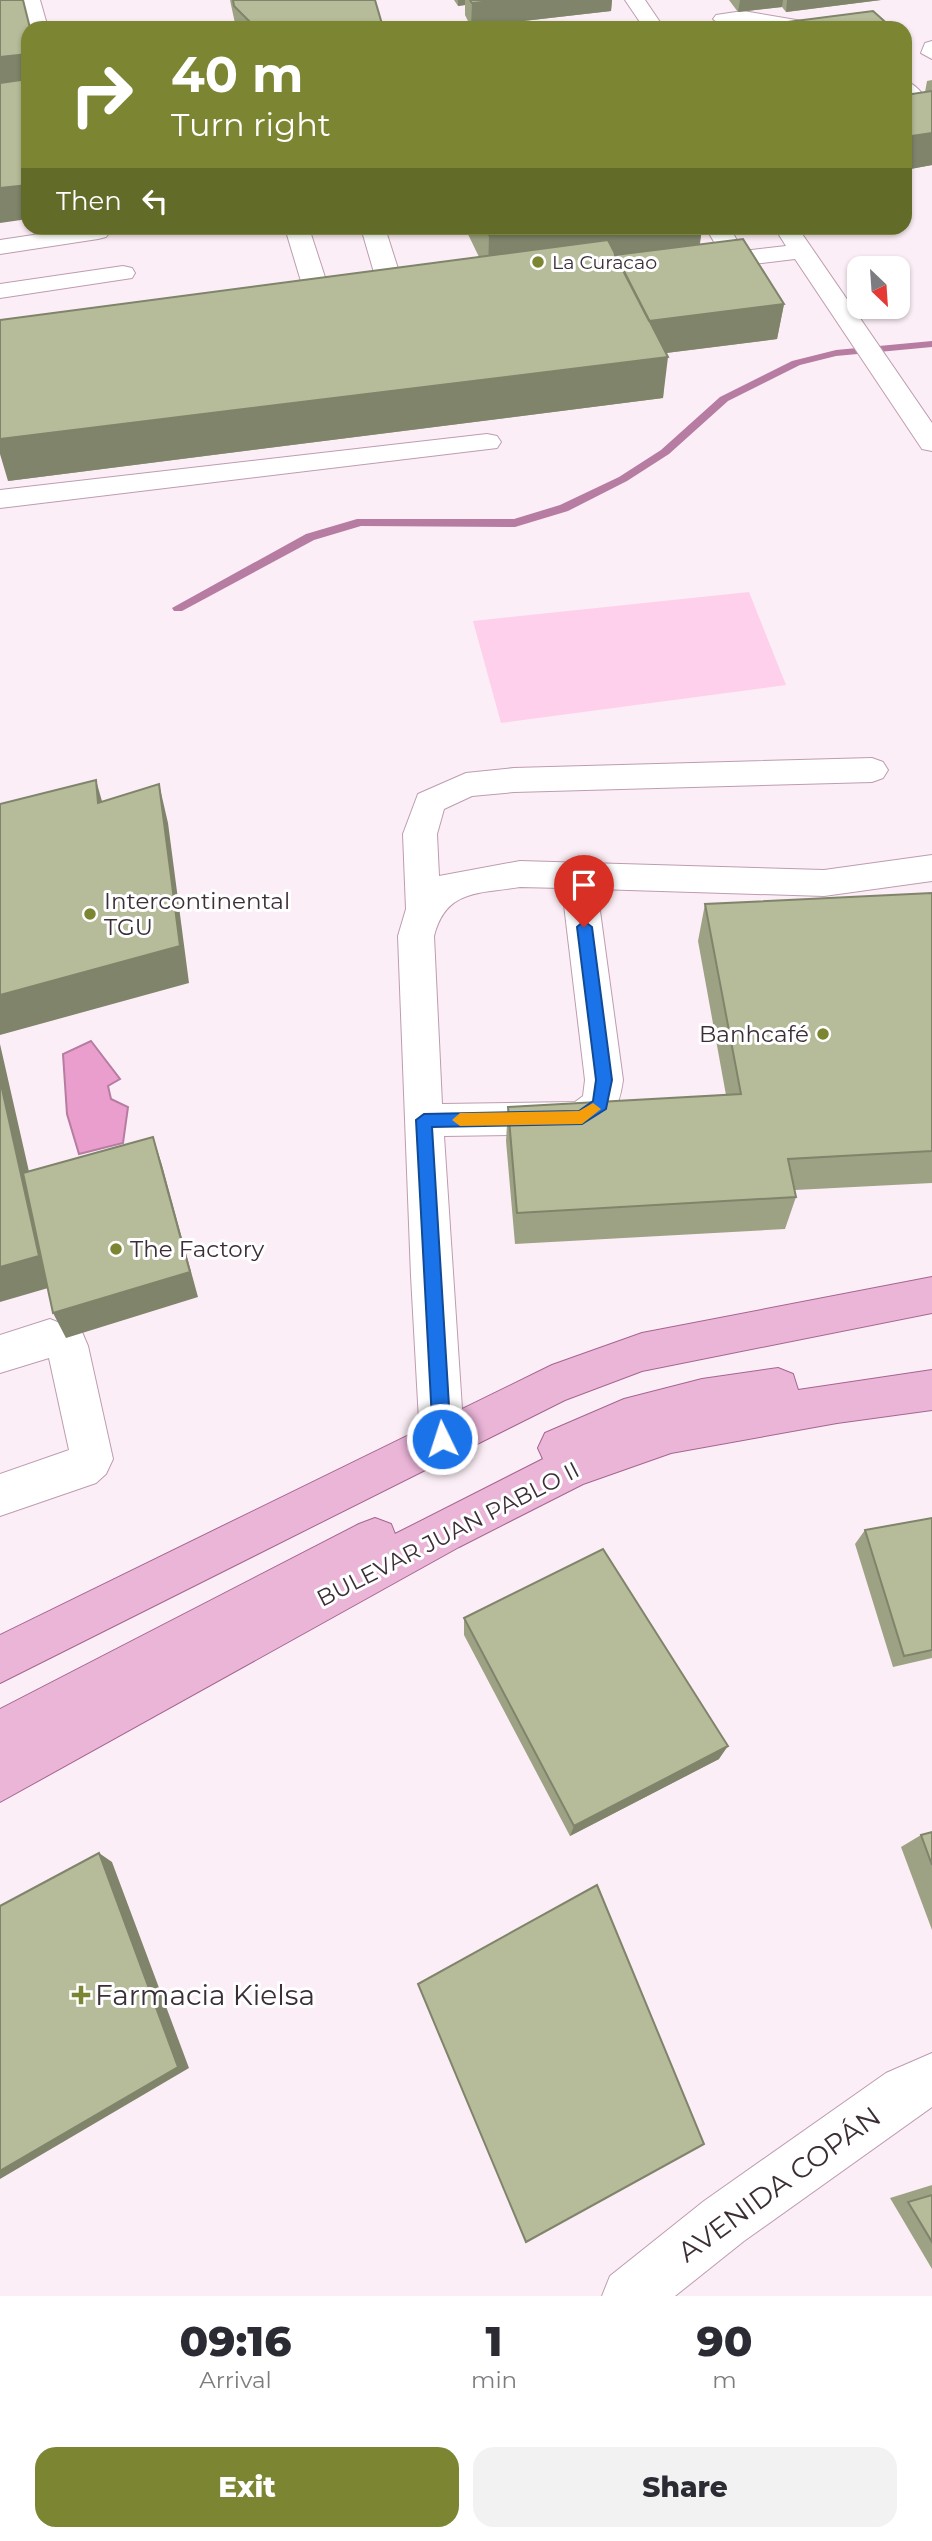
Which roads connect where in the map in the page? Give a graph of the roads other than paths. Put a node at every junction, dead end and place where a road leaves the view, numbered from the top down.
1 (30, 0) edge
2 (635, 0) edge
3 (723, 19) dead end
4 (36, 21) edge
5 (649, 21) edge
6 (772, 21) edge
7 (932, 47) edge
8 (932, 53) edge
9 (78, 235) edge
10 (303, 235) edge
11 (372, 235) edge
12 (722, 235) edge
13 (791, 235) edge
14 (0, 247) edge
15 (802, 251) junction
16 (736, 259) junction
17 (676, 266) edge
18 (123, 273) dead end
19 (0, 291) edge
20 (422, 296) edge
21 (358, 304) junction
22 (295, 311) edge
23 (926, 433) edge
24 (487, 442) dead end
25 (0, 499) edge
26 (872, 769) dead end
27 (932, 868) edge
28 (578, 876) junction
29 (423, 909) junction
30 (424, 1120) junction
31 (932, 1295) edge
32 (0, 1354) edge
33 (932, 1364) edge
34 (932, 1390) edge
35 (442, 1439) junction
36 (0, 1495) edge
37 (0, 1660) edge
38 (0, 1735) edge
39 (0, 1778) edge
40 (932, 2080) edge
41 (630, 2296) edge

1 - 4 street
2 - 5 street
3 - 6 street
7 - 8 street
9 - 14 street
10 - 21 street
11 - 21 street
12 - 16 street
13 - 15 street
15 - 16 street
15 - 23 street
16 - 17 street
18 - 19 street
20 - 21 street
21 - 22 street
24 - 25 street
26 - 29 street
27 - 28 street
28 - 29 street
28 - 30 street
29 - 30 street
30 - 35 street
31 - 35 main road
32 - 36 street
33 - 38 main road, BULEVAR JUAN PABLO II
34 - 39 main road, BULEVAR JUAN PABLO II
35 - 37 main road
40 - 41 street, AVENIDA COPÁN

